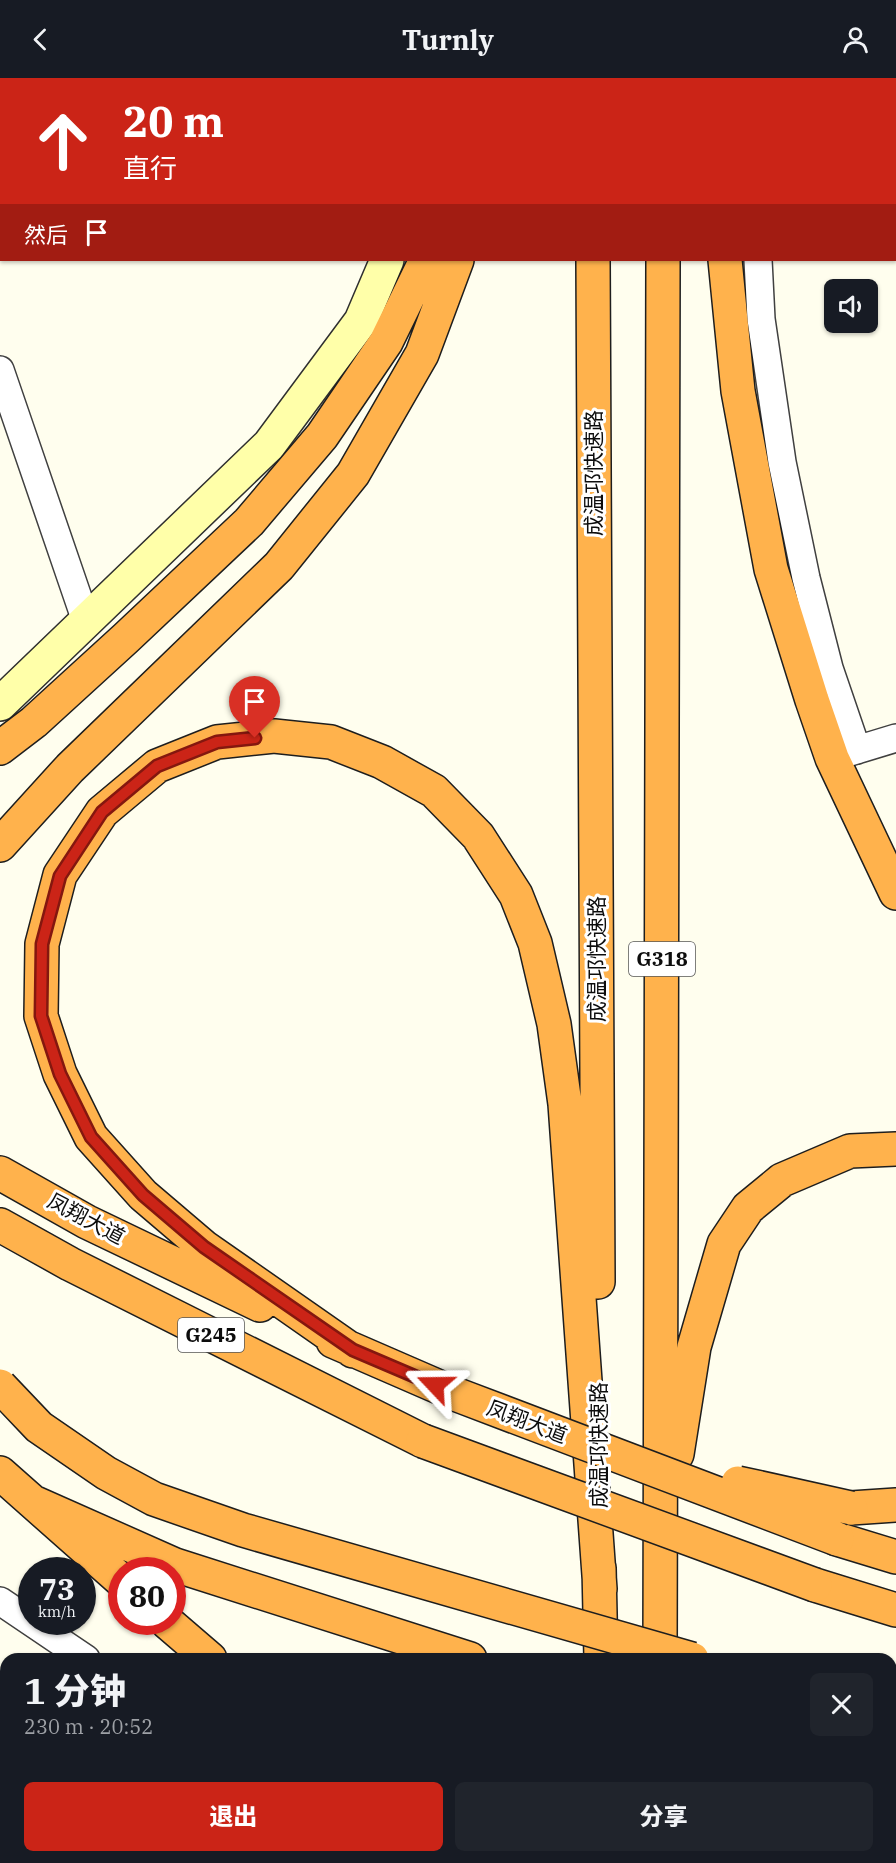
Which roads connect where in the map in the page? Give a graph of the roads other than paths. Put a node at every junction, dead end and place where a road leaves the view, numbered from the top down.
1 (387, 261) edge
2 (425, 261) edge
3 (457, 261) edge
4 (593, 261) edge
5 (663, 261) edge
6 (725, 261) edge
7 (758, 261) edge
8 (0, 370) edge
9 (87, 621) junction
10 (0, 704) edge
11 (896, 738) edge
12 (0, 748) edge
13 (845, 754) junction
14 (0, 845) edge
15 (896, 893) edge
16 (896, 1149) edge
17 (0, 1173) edge
18 (0, 1225) edge
19 (353, 1350) junction
20 (0, 1386) edge
21 (627, 1459) junction
22 (0, 1473) edge
23 (33, 1502) junction
24 (896, 1505) edge
25 (896, 1557) edge
26 (661, 1560) junction
27 (108, 1569) edge
28 (600, 1589) junction
29 (0, 1601) edge
30 (896, 1610) edge
31 (182, 1635) edge
32 (77, 1653) edge
33 (203, 1653) edge
34 (449, 1653) edge
35 (601, 1653) edge
36 (660, 1653) edge
37 (671, 1653) edge

1 - 9 street
2 - 12 highway
3 - 14 highway
4 - 28 highway, 成温邛快速路
5 - 26 highway, G318
6 - 13 highway
7 - 13 street
8 - 9 street
9 - 10 street
11 - 13 street
13 - 15 highway
16 - 26 highway
17 - 19 highway, 凤翔大道 / G245
18 - 30 highway, G245, bridge
19 - 21 highway, 凤翔大道 / G245, bridge
19 - 28 highway
20 - 37 highway, bridge
21 - 24 highway, bridge
21 - 25 highway, 凤翔大道 / G245, bridge
22 - 23 highway
23 - 27 highway
23 - 34 highway
26 - 36 highway, G318
28 - 35 highway, 成温邛快速路
29 - 32 street
31 - 33 highway

